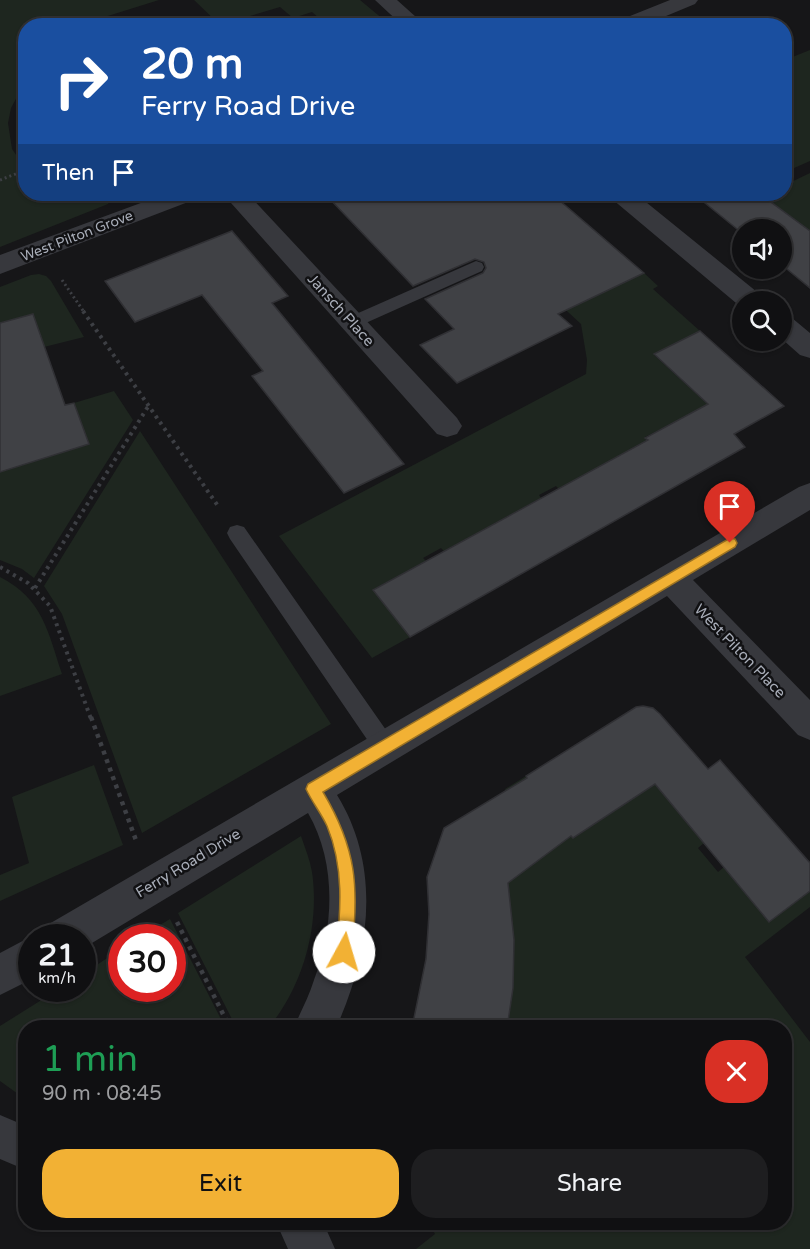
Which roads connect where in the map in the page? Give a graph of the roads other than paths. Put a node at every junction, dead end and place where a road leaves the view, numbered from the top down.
1 (385, 0) edge
2 (688, 0) edge
3 (406, 18) edge
4 (642, 18) edge
5 (150, 201) edge
6 (241, 201) edge
7 (630, 201) edge
8 (0, 265) edge
9 (476, 267) dead end
10 (740, 291) edge
11 (353, 322) junction
12 (792, 333) edge
13 (810, 348) edge
14 (447, 426) dead end
15 (810, 495) edge
16 (237, 533) road end
17 (670, 578) junction
18 (810, 724) edge
19 (385, 747) junction
20 (314, 789) junction
21 (86, 924) edge
22 (18, 964) edge
23 (0, 975) edge
24 (318, 1020) edge
25 (0, 1137) edge
26 (18, 1145) edge
27 (302, 1230) edge
28 (312, 1249) edge

1 - 3 street
2 - 4 street
5 - 8 street, West Pilton Grove
6 - 11 street, Jansch Place
7 - 10 street
9 - 11 lane
11 - 14 street, Jansch Place
12 - 13 street
15 - 17 street, Ferry Road Drive
16 - 19 lane
17 - 18 street, West Pilton Place
17 - 19 street, Ferry Road Drive
19 - 20 street, Ferry Road Drive
20 - 21 street, Ferry Road Drive
20 - 24 street
22 - 23 street
25 - 26 street
27 - 28 street

